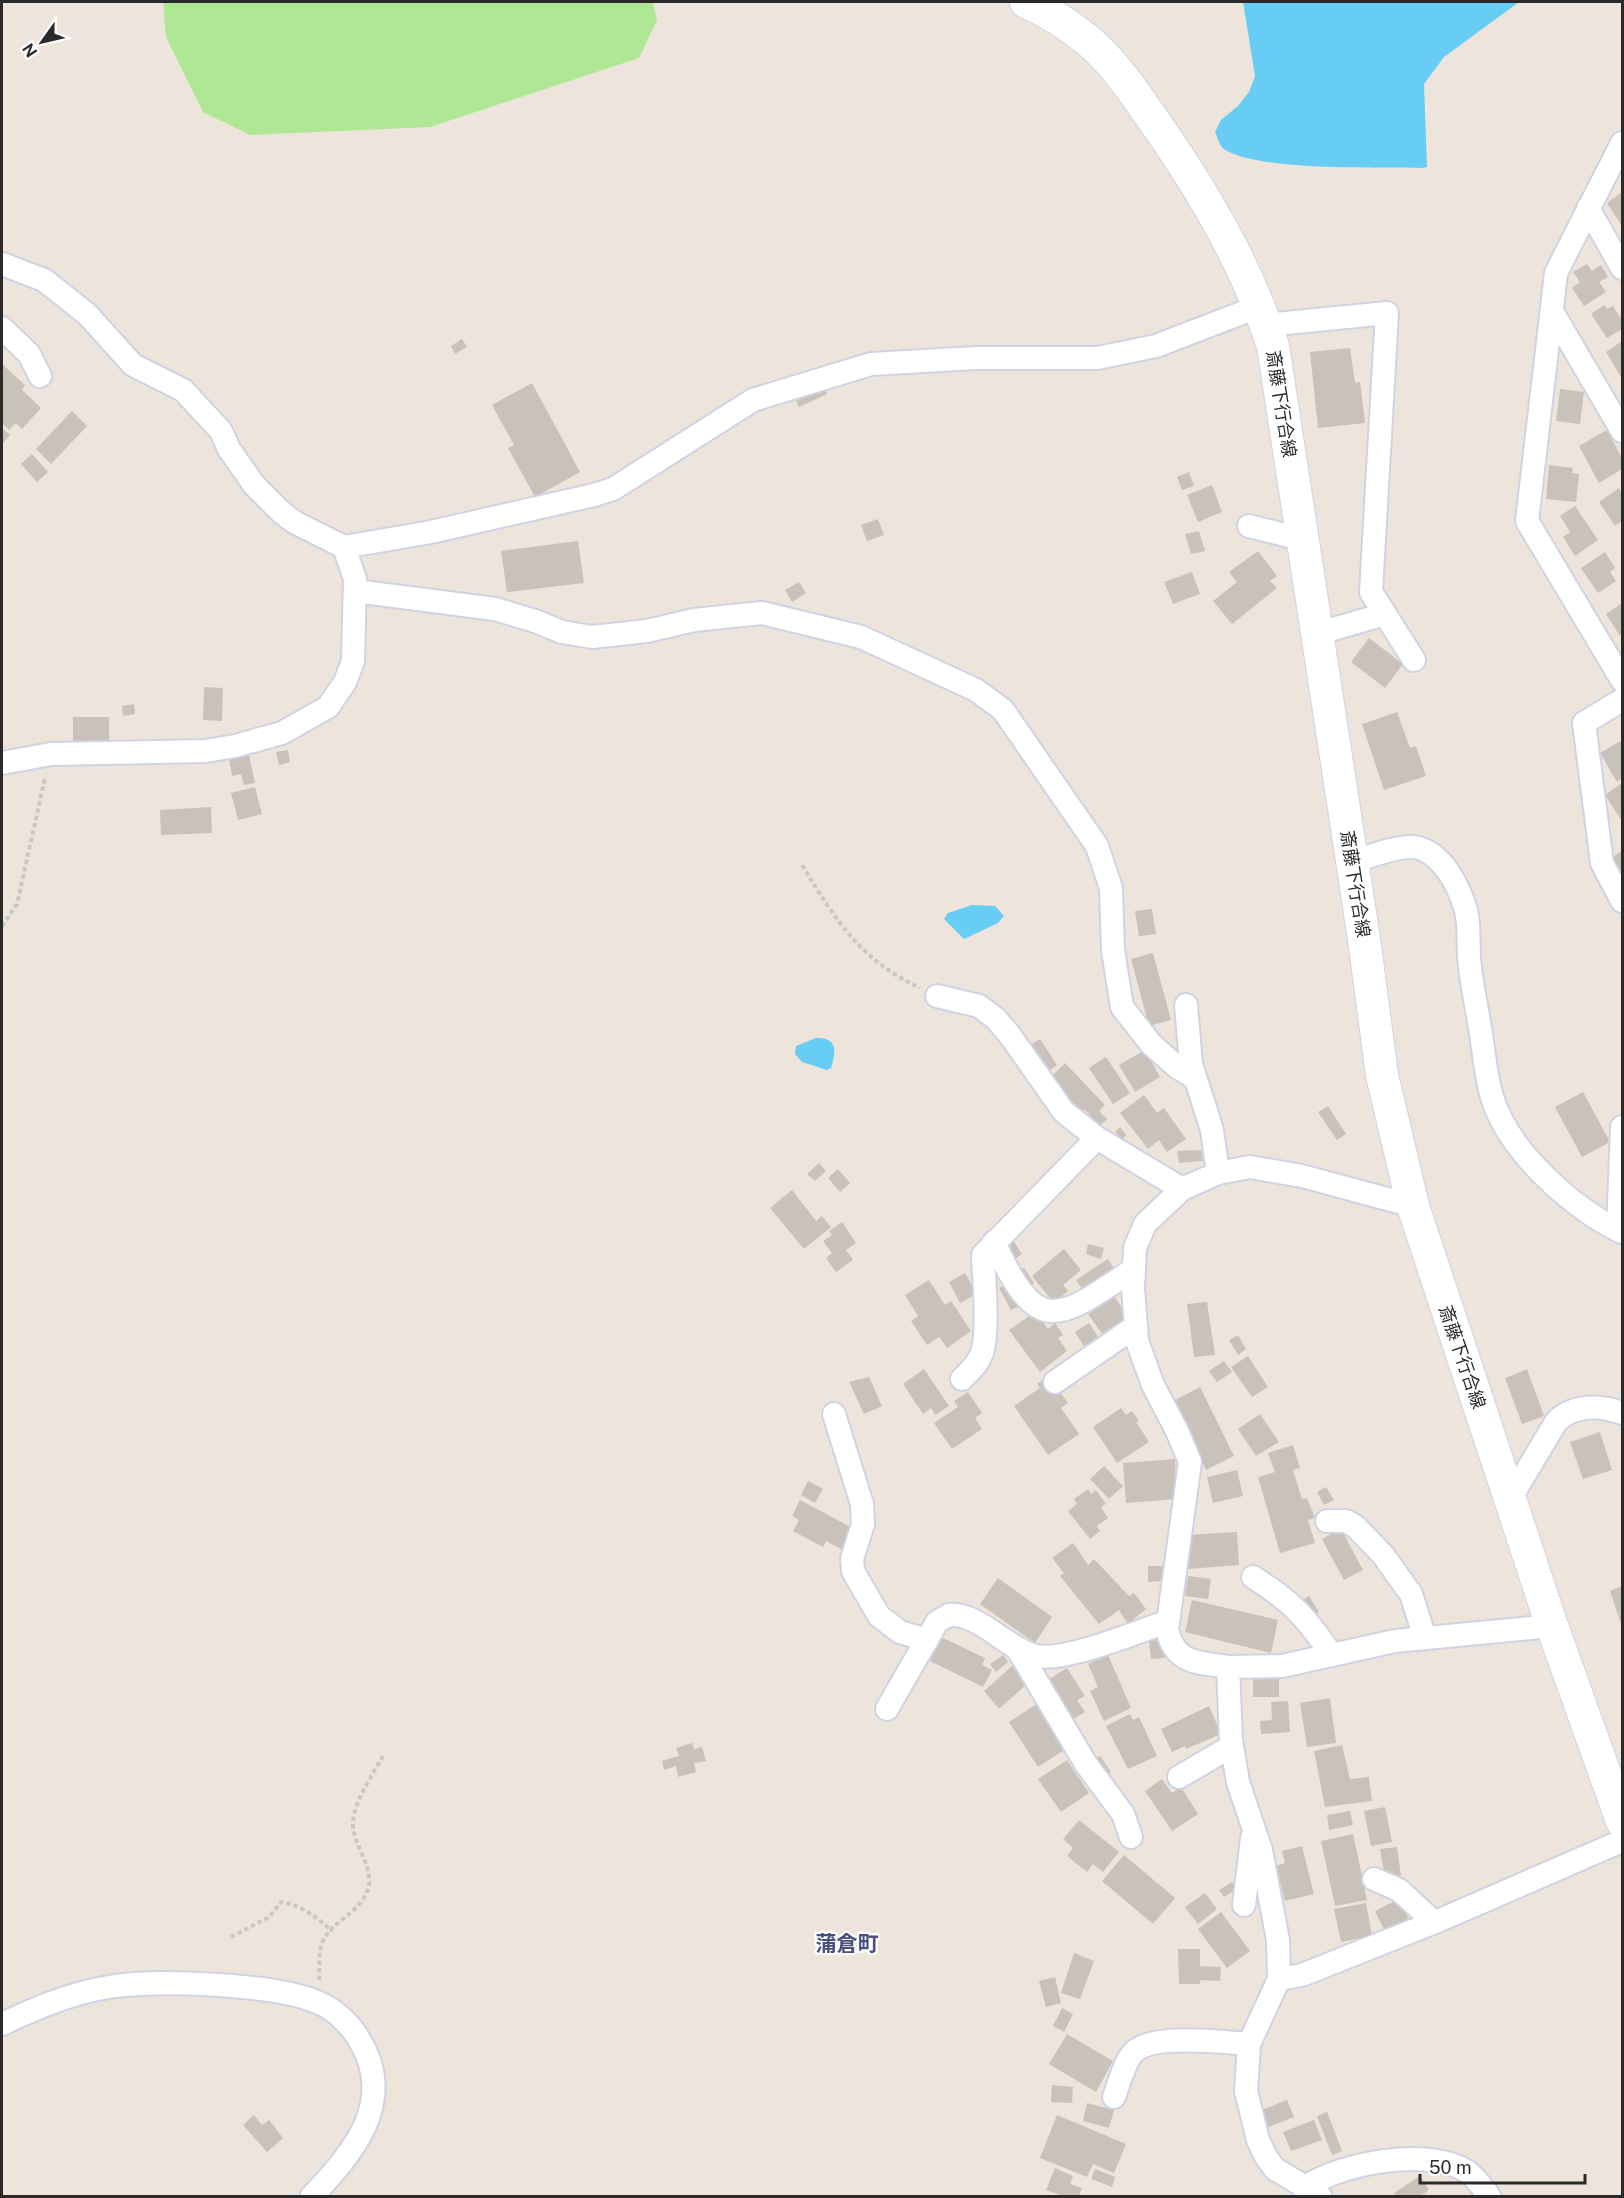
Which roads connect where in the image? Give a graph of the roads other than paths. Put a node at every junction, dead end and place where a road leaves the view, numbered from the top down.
1 (1026, 2) edge
2 (1623, 143) edge
3 (1588, 208) junction
4 (2, 264) edge
5 (1623, 268) edge
6 (1553, 313) junction
7 (1263, 316) junction
8 (2, 328) edge
9 (40, 376) dead end
10 (1623, 431) edge
11 (1250, 526) dead end
12 (1301, 539) junction
13 (344, 547) junction
14 (355, 591) junction
15 (1385, 614) junction
16 (1316, 634) junction
17 (1414, 660) dead end
18 (1623, 680) edge
19 (1623, 700) edge
20 (2, 763) edge
21 (1352, 862) junction
22 (1623, 901) edge
23 (937, 996) road end
24 (1186, 1005) dead end
25 (1196, 1078) junction
26 (1623, 1127) edge
27 (1097, 1138) junction
28 (1218, 1173) junction
29 (1182, 1190) junction
30 (1413, 1206) junction
31 (1620, 1231) edge
32 (994, 1242) junction
33 (1134, 1269) junction
34 (1136, 1326) junction
35 (962, 1379) dead end
36 (1055, 1382) dead end
37 (1623, 1413) edge
38 (834, 1414) dead end
39 (1510, 1499) junction
40 (1327, 1521) dead end
41 (1253, 1577) dead end
42 (1166, 1622) junction
43 (1552, 1626) junction
44 (1425, 1638) junction
45 (927, 1640) junction
46 (1017, 1648) junction
47 (1331, 1654) junction
48 (1228, 1668) junction
49 (887, 1709) dead end
50 (1232, 1746) junction
51 (1179, 1777) dead end
52 (1623, 1821) edge
53 (1253, 1827) junction
54 (1131, 1837) dead end
55 (1623, 1841) edge
56 (1374, 1879) dead end
57 (1244, 1905) dead end
58 (1434, 1922) junction
59 (1279, 1979) junction
60 (2, 2024) edge
61 (1249, 2043) junction
62 (1114, 2097) dead end
63 (1312, 2192) edge
64 (312, 2196) edge
65 (1489, 2196) edge

1 - 7 main road, 斎藤下行合線
2 - 3 street
3 - 5 street
3 - 6 street
4 - 13 street
6 - 10 street
6 - 18 street
7 - 12 main road, 斎藤下行合線
7 - 13 street
7 - 15 street
8 - 9 street
11 - 12 street
12 - 16 main road, 斎藤下行合線
13 - 14 street
14 - 20 street
14 - 25 street
15 - 16 street
15 - 17 street
16 - 21 main road, 斎藤下行合線
19 - 22 street
21 - 30 main road, 斎藤下行合線
21 - 31 street
23 - 27 street
24 - 25 street
25 - 28 street
26 - 31 street
27 - 29 street
27 - 32 street
28 - 29 street
28 - 30 street
29 - 33 street
30 - 39 main road, 斎藤下行合線
32 - 33 street
32 - 35 street
33 - 34 street
34 - 36 street
34 - 42 street
37 - 39 street
38 - 45 street
39 - 43 main road, 斎藤下行合線
40 - 44 street
41 - 47 street
42 - 46 street
42 - 48 street
43 - 44 street
43 - 52 main road, 斎藤下行合線
44 - 47 street
45 - 46 street
45 - 49 street
46 - 54 street
47 - 48 street
48 - 50 street
50 - 51 street
50 - 53 street
53 - 57 street
53 - 59 street
55 - 58 street
56 - 58 street
58 - 59 street
59 - 61 street
60 - 64 street
61 - 62 street
61 - 63 street
63 - 65 street

